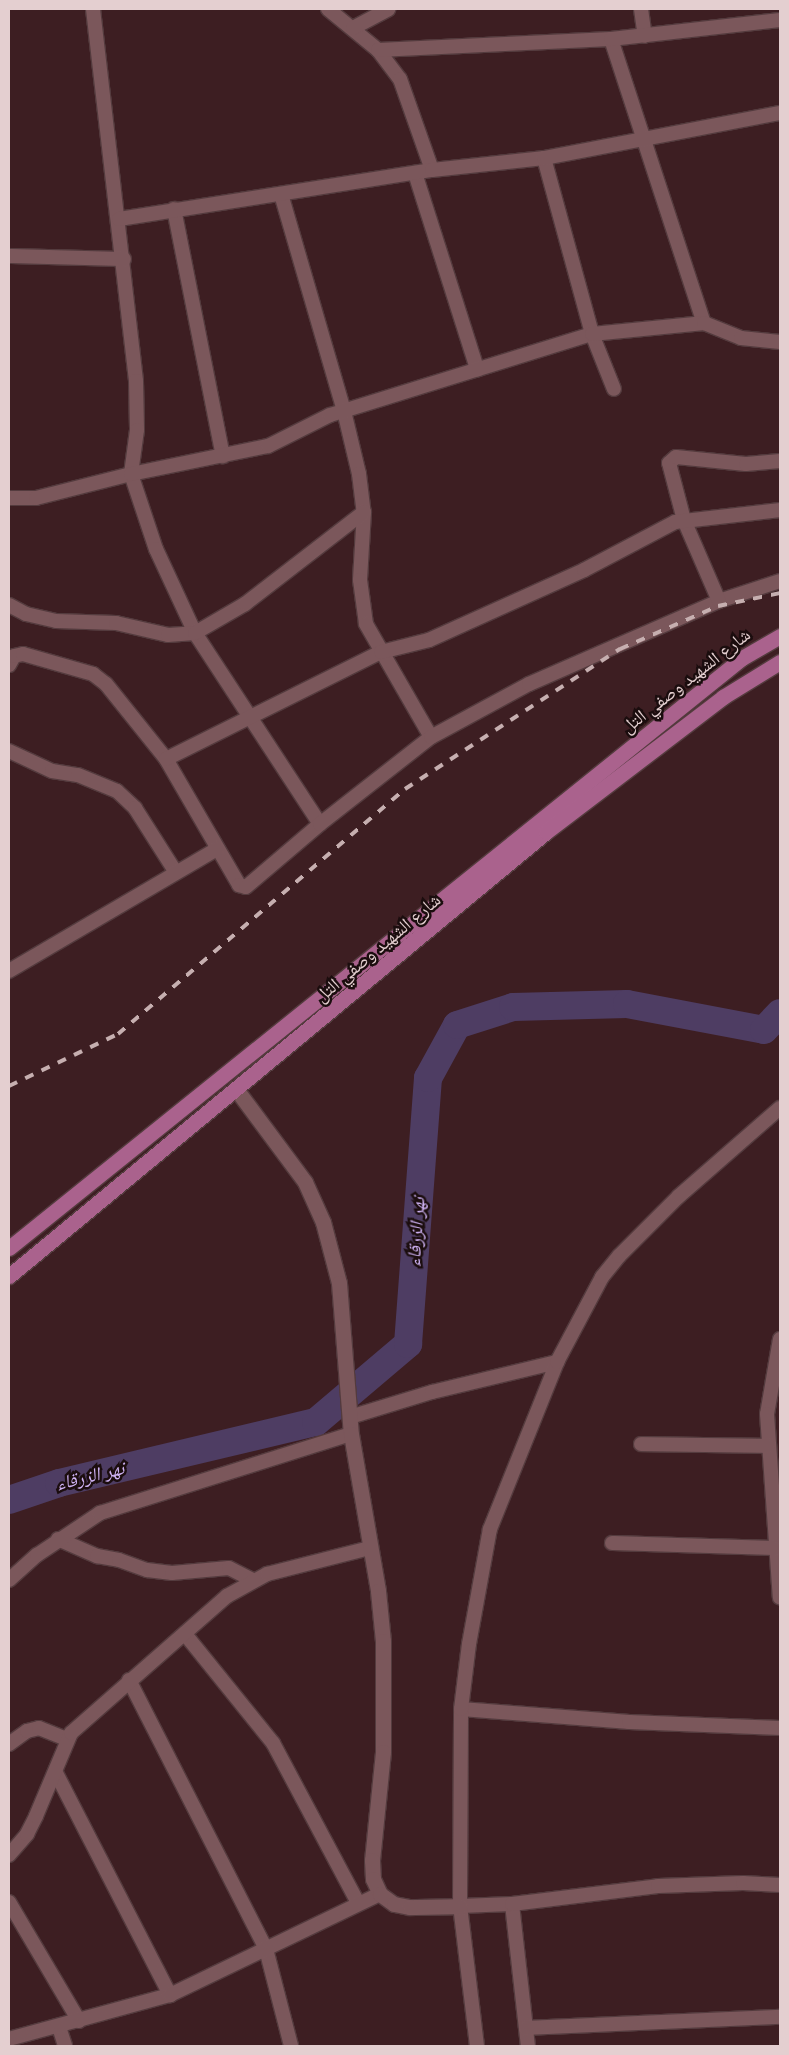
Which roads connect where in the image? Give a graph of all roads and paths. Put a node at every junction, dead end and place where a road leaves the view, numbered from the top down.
1 (93, 9) edge
2 (331, 9) edge
3 (388, 9) edge
4 (641, 9) edge
5 (780, 20) edge
6 (353, 28) junction
7 (645, 36) junction
8 (611, 39) junction
9 (378, 50) junction
10 (780, 113) edge
11 (642, 140) junction
12 (544, 158) junction
13 (432, 170) junction
14 (416, 173) junction
15 (281, 194) junction
16 (174, 209) junction
17 (119, 219) junction
18 (9, 256) edge
19 (124, 260) junction
20 (704, 323) junction
21 (592, 334) junction
22 (780, 342) edge
23 (478, 369) junction
24 (614, 389) dead end
25 (344, 411) junction
26 (223, 456) junction
27 (780, 461) edge
28 (131, 474) junction
29 (9, 498) edge
30 (780, 510) edge
31 (364, 512) junction
32 (684, 520) junction
33 (780, 582) edge
34 (719, 600) junction
35 (9, 605) edge
36 (194, 634) junction
37 (780, 636) edge
38 (381, 652) junction
39 (780, 662) edge
40 (9, 665) edge
41 (250, 718) junction
42 (432, 737) junction
43 (9, 751) edge
44 (166, 759) junction
45 (320, 824) junction
46 (217, 849) junction
47 (175, 871) junction
48 (9, 971) edge
49 (236, 1089) junction
50 (780, 1108) edge
51 (9, 1248) edge
52 (9, 1276) edge
53 (780, 1338) edge
54 (557, 1362) junction
55 (350, 1417) junction
56 (774, 1427) edge
57 (351, 1434) junction
58 (642, 1444) dead end
59 (768, 1446) junction
60 (58, 1539) junction
61 (612, 1543) dead end
62 (370, 1548) junction
63 (775, 1548) junction
64 (9, 1580) edge
65 (253, 1580) junction
66 (780, 1598) edge
67 (185, 1634) junction
68 (129, 1680) junction
69 (461, 1709) junction
70 (780, 1728) edge
71 (66, 1739) junction
72 (9, 1744) edge
73 (56, 1772) junction
74 (9, 1854) edge
75 (780, 1885) edge
76 (380, 1894) junction
77 (9, 1902) edge
78 (358, 1903) junction
79 (512, 1904) junction
80 (460, 1906) junction
81 (266, 1949) junction
82 (170, 1995) junction
83 (780, 2017) edge
84 (79, 2021) junction
85 (59, 2027) junction
86 (526, 2028) junction
87 (9, 2039) edge
88 (65, 2046) edge
89 (291, 2046) edge
90 (477, 2046) edge
91 (528, 2046) edge

1 - 17 street
2 - 6 street
3 - 6 street
4 - 7 street
5 - 7 street
6 - 9 street
7 - 8 street
8 - 9 street
8 - 11 street
9 - 13 street
10 - 11 street
11 - 12 street
11 - 20 street
12 - 13 street
12 - 21 street
13 - 14 street
14 - 15 street
14 - 23 street
15 - 16 street
15 - 25 street
16 - 17 street
16 - 26 street
17 - 19 street
18 - 19 street
19 - 28 street
20 - 21 street
20 - 22 street
21 - 23 street
21 - 24 street
23 - 25 street
25 - 26 street
25 - 31 street
26 - 28 street
27 - 32 street
28 - 29 street
28 - 36 street
30 - 32 street
31 - 36 street
31 - 38 street
32 - 34 street
32 - 38 street
33 - 34 street
34 - 42 street
35 - 36 street
36 - 41 street
37 - 51 main road, شارع الشهيد وصفي التل
38 - 41 street
38 - 42 street
39 - 49 main road, شارع الشهيد وصفي التل
40 - 44 street
41 - 44 street
41 - 45 street
42 - 45 street
43 - 47 street
44 - 46 street
45 - 46 street
46 - 47 street
47 - 48 street
49 - 52 main road, شارع الشهيد وصفي التل
49 - 55 street
50 - 54 street
53 - 56 street
54 - 55 street
54 - 69 street
55 - 57 street
56 - 59 street
57 - 60 street
57 - 62 street
58 - 59 street
59 - 63 street
60 - 64 street
60 - 65 street
61 - 63 street
62 - 65 street
62 - 76 street
63 - 66 street
65 - 67 street
67 - 68 street
67 - 78 street
68 - 71 street
68 - 81 street
69 - 70 street
69 - 80 street
71 - 72 street
71 - 73 street
73 - 74 street
73 - 82 street
75 - 79 street
76 - 78 street
76 - 80 street
77 - 84 street
78 - 81 street
79 - 80 street
79 - 86 street
80 - 90 street
81 - 82 street
81 - 89 street
82 - 84 street
83 - 86 street
84 - 85 street
85 - 87 street
85 - 88 street
86 - 91 street

